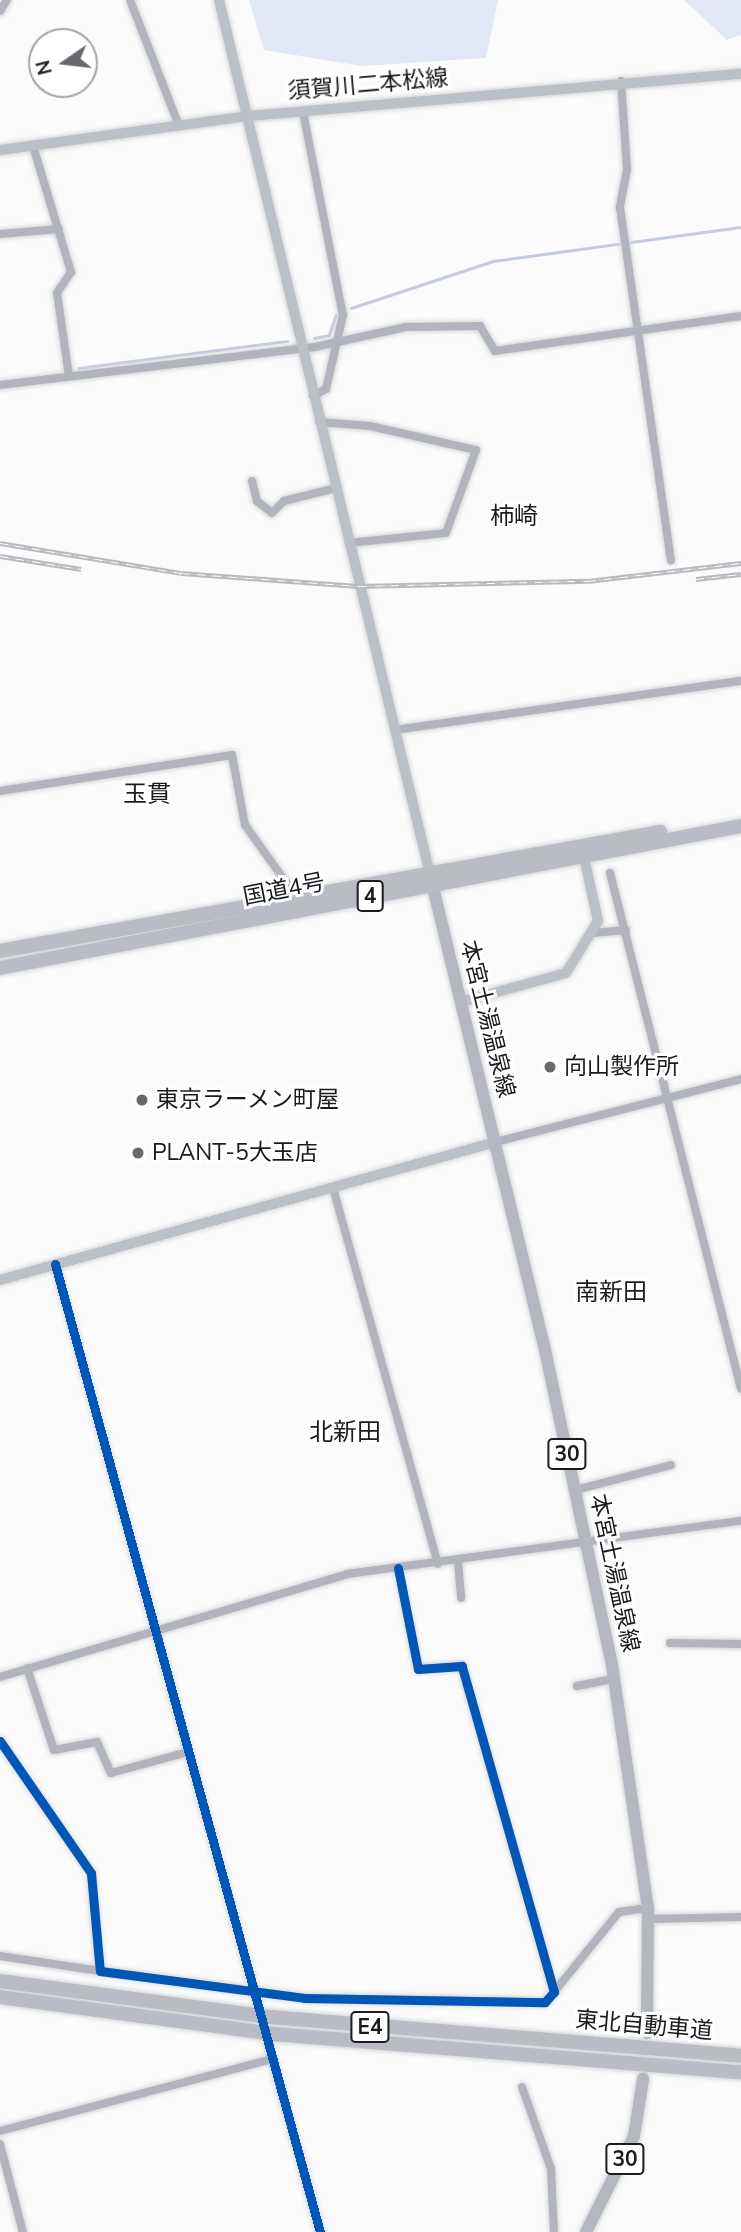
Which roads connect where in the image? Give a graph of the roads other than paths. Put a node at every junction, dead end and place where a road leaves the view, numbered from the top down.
1 (7, 0) edge
2 (130, 0) edge
3 (219, 0) edge
4 (0, 11) edge
5 (741, 74) edge
6 (621, 80) junction
7 (303, 112) junction
8 (248, 117) junction
9 (179, 126) junction
10 (33, 146) junction
11 (0, 150) edge
12 (59, 229) junction
13 (0, 234) edge
14 (741, 316) edge
15 (638, 331) junction
16 (338, 343) junction
17 (302, 347) junction
18 (69, 376) junction
19 (0, 385) edge
20 (313, 396) junction
21 (319, 422) junction
22 (252, 481) dead end
23 (335, 488) junction
24 (349, 543) junction
25 (671, 560) dead end
26 (741, 681) edge
27 (395, 730) junction
28 (0, 791) edge
29 (741, 817) edge
30 (741, 826) edge
31 (584, 857) junction
32 (610, 873) dead end
33 (431, 878) junction
34 (298, 899) junction
35 (626, 930) junction
36 (592, 933) junction
37 (0, 951) edge
38 (0, 968) edge
39 (461, 1002) junction
40 (741, 1079) edge
41 (668, 1097) junction
42 (496, 1142) junction
43 (333, 1188) junction
44 (55, 1264) junction
45 (0, 1280) edge
46 (741, 1389) edge
47 (671, 1465) dead end
48 (575, 1490) junction
49 (741, 1521) edge
50 (587, 1543) junction
51 (458, 1562) junction
52 (438, 1564) junction
53 (398, 1568) junction
54 (461, 1598) dead end
55 (154, 1629) junction
56 (670, 1643) dead end
57 (741, 1644) edge
58 (27, 1668) junction
59 (0, 1677) edge
60 (614, 1679) junction
61 (577, 1686) dead end
62 (0, 1741) edge
63 (188, 1752) junction
64 (648, 1913) junction
65 (741, 1917) edge
66 (0, 1956) edge
67 (100, 1971) junction
68 (0, 1981) edge
69 (554, 1992) junction
70 (0, 1997) edge
71 (256, 1998) junction
72 (647, 2033) dead end
73 (268, 2043) dead end
74 (741, 2056) edge
75 (272, 2059) junction
76 (741, 2072) edge
77 (643, 2079) dead end
78 (522, 2087) dead end
79 (0, 2131) edge
80 (0, 2144) edge
81 (23, 2232) edge
82 (320, 2232) edge
83 (554, 2232) edge
84 (586, 2232) edge

1 - 4 street
2 - 9 street
3 - 8 street
5 - 6 street, 須賀川二本松線
6 - 7 street, 須賀川二本松線
6 - 15 street
7 - 8 street, 須賀川二本松線
7 - 16 street
8 - 9 street, 須賀川二本松線
8 - 17 street
9 - 10 street, 須賀川二本松線
10 - 11 street, 須賀川二本松線
10 - 12 street
12 - 13 street
12 - 18 street
14 - 15 street
15 - 16 street
15 - 25 street
16 - 17 street
16 - 20 street
17 - 18 street
17 - 20 street
18 - 19 street
20 - 21 street
21 - 23 street
21 - 24 street
22 - 23 street
23 - 24 street
24 - 27 street
26 - 27 street
27 - 33 street
28 - 34 street
29 - 33 highway, 国道4号 / 4
30 - 31 highway, 国道4号 / 4
31 - 33 highway, 国道4号 / 4
31 - 36 street
32 - 35 street
33 - 34 highway, 国道4号 / 4
33 - 38 highway, 国道4号 / 4
33 - 39 main road, 本宮土湯温泉線 / 30
34 - 37 highway, 国道4号 / 4
35 - 36 street
35 - 41 street
36 - 39 street
39 - 42 main road, 本宮土湯温泉線 / 30
40 - 41 street
41 - 42 street
41 - 46 street
42 - 43 street
42 - 48 main road, 本宮土湯温泉線 / 30
43 - 44 street
43 - 52 street
44 - 45 street
44 - 55 street
47 - 48 street
48 - 50 main road, 本宮土湯温泉線 / 30
49 - 50 street
50 - 51 street
50 - 60 main road, 本宮土湯温泉線 / 30
51 - 52 street
51 - 54 street
52 - 53 street
53 - 55 street
53 - 69 street
55 - 58 street
55 - 63 street
56 - 57 street
58 - 59 street
58 - 63 street
60 - 61 street
60 - 64 main road, 本宮土湯温泉線 / 30
62 - 67 street
63 - 71 street
64 - 65 street
64 - 69 street
64 - 72 main road, 本宮土湯温泉線 / 30
66 - 67 street
67 - 71 street
68 - 74 highway, 東北自動車道 / E4
69 - 71 street
70 - 76 highway, 東北自動車道 / E4
73 - 75 street
75 - 79 street
75 - 82 street
77 - 84 main road, 30
78 - 83 street
80 - 81 street

